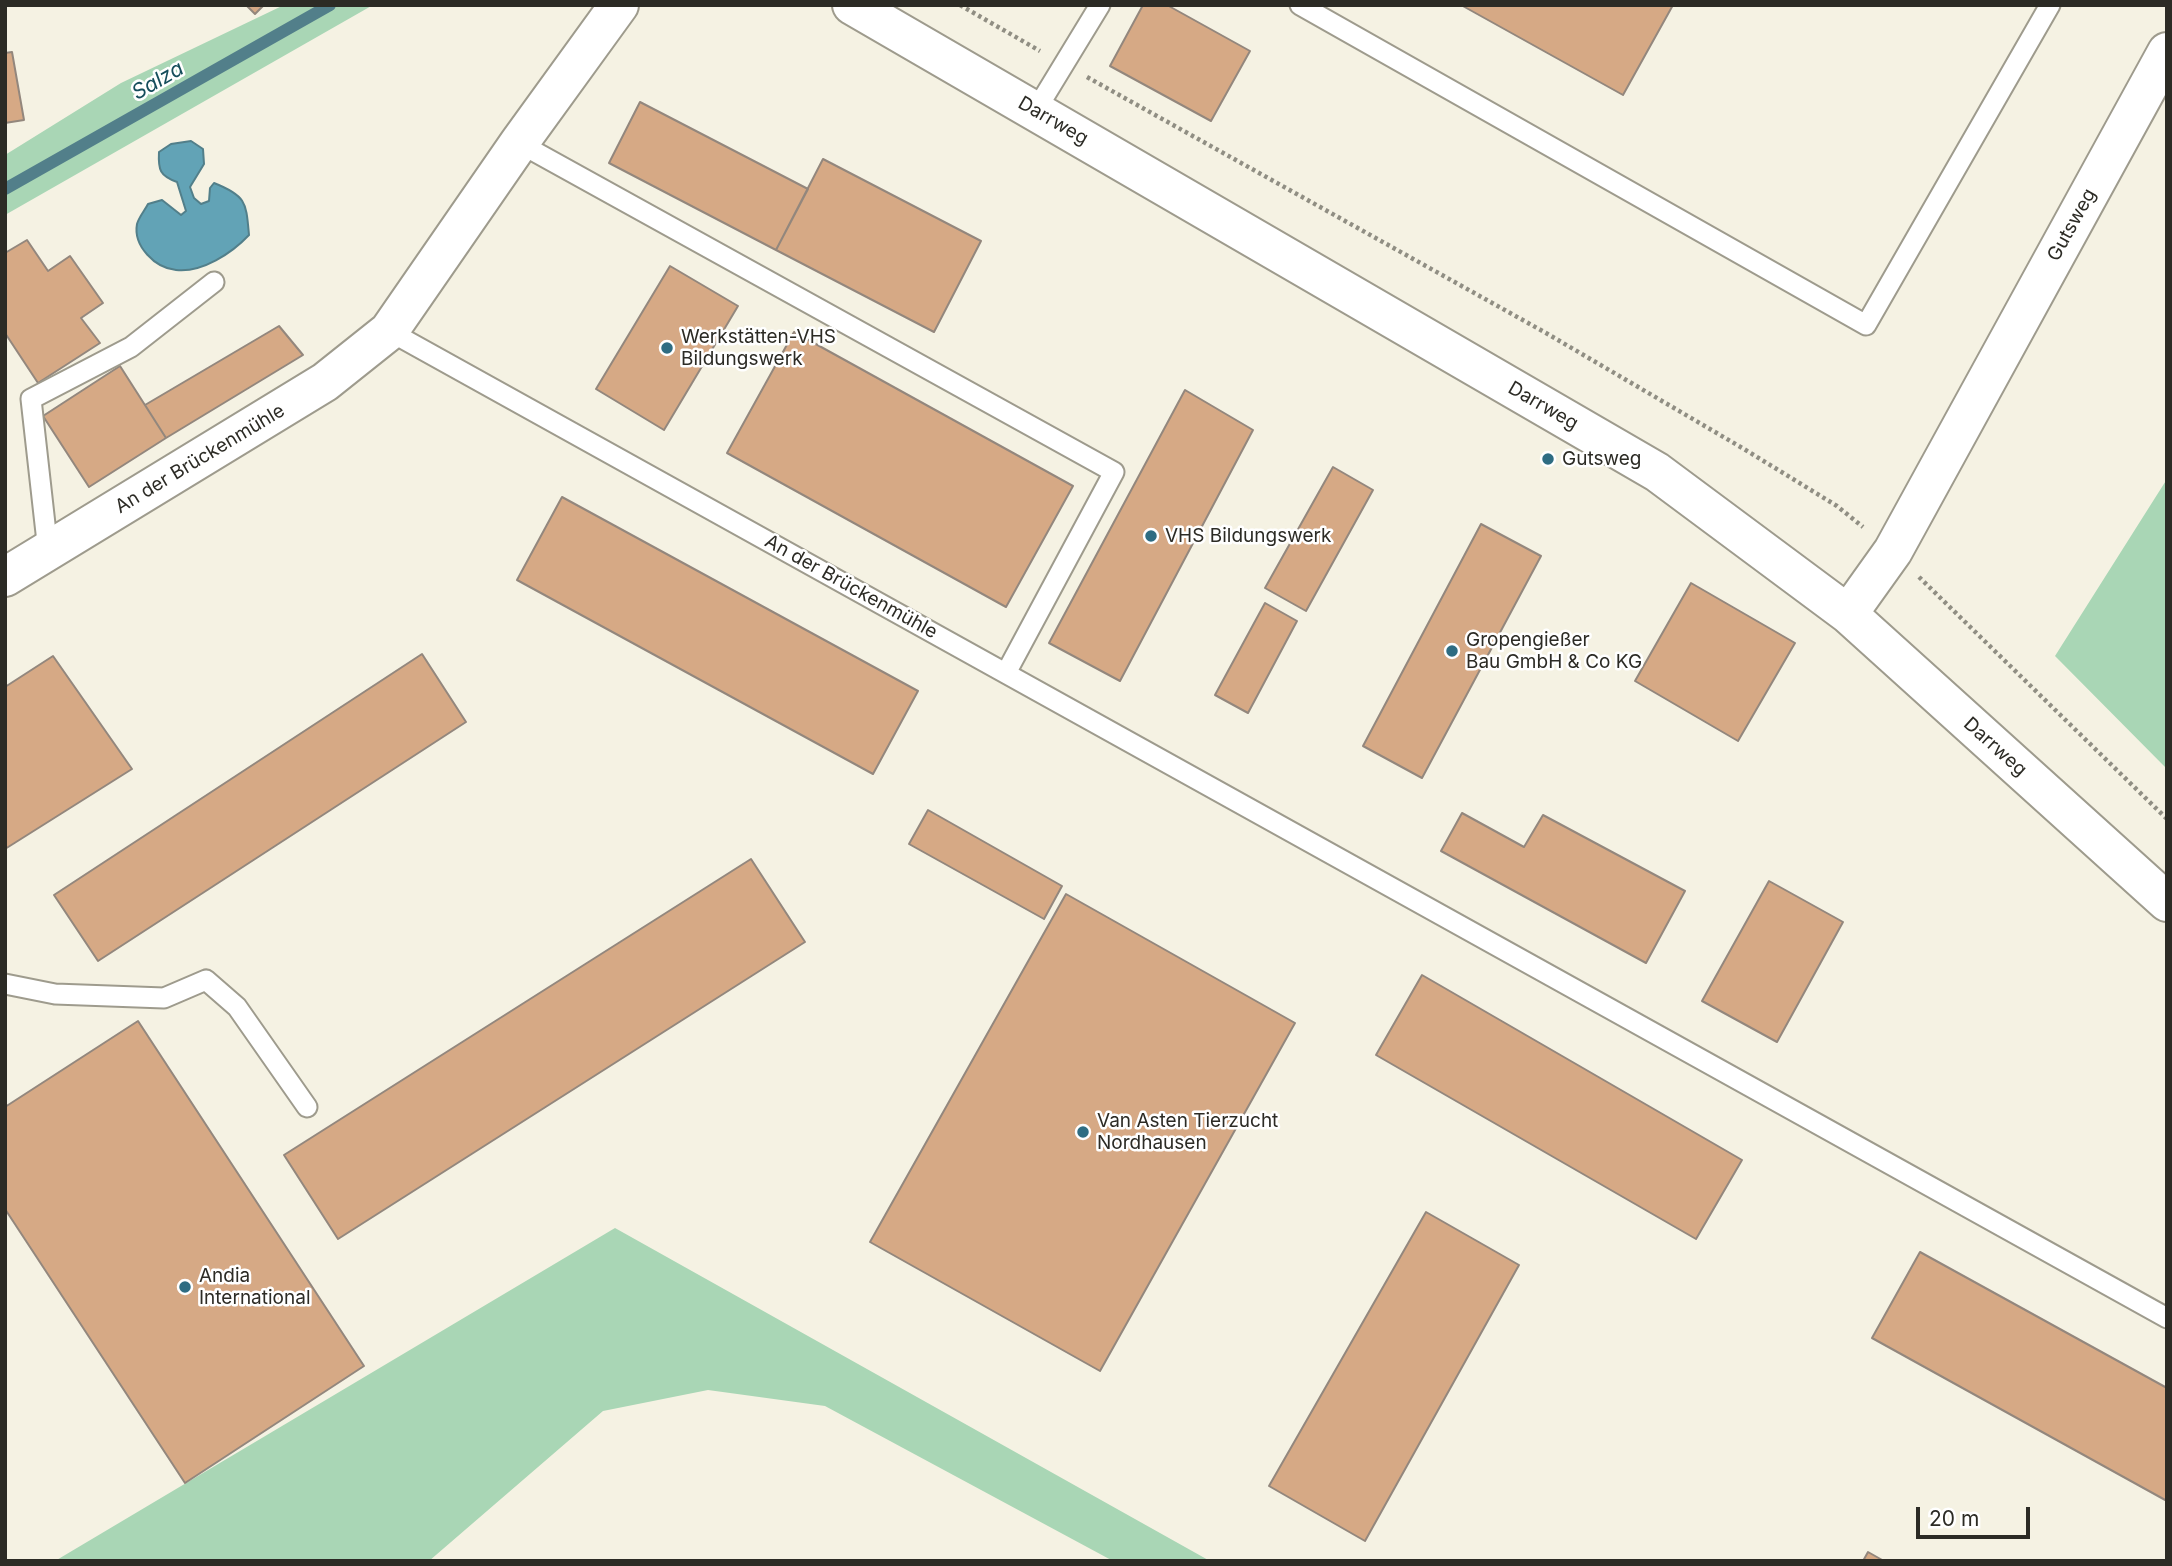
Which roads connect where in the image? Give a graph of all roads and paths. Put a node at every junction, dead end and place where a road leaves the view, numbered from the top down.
1 (619, 5) edge
2 (852, 5) edge
3 (960, 5) edge
4 (1100, 5) edge
5 (1300, 5) edge
6 (2050, 5) edge
7 (2167, 52) edge
8 (1064, 65) junction
9 (1036, 110) junction
10 (519, 143) junction
11 (214, 282) dead end
12 (389, 331) junction
13 (48, 551) junction
14 (1893, 551) junction
15 (5, 578) edge
16 (1848, 614) junction
17 (1006, 673) junction
18 (2167, 819) edge
19 (2167, 902) edge
20 (5, 984) edge
21 (307, 1107) dead end
22 (2167, 1318) edge

1 - 10 street, An der Brückenmühle
2 - 9 street, Darrweg
3 - 8 path
4 - 8 lane
5 - 6 lane
7 - 14 street, Gutsweg
8 - 9 lane
8 - 14 path
9 - 16 street, Darrweg
10 - 12 street, An der Brückenmühle
10 - 17 lane
11 - 13 lane
12 - 13 street, An der Brückenmühle
12 - 17 lane, An der Brückenmühle
13 - 15 street, An der Brückenmühle
14 - 16 street, Gutsweg
14 - 18 path
16 - 19 street, Darrweg
17 - 22 lane, An der Brückenmühle
20 - 21 lane

